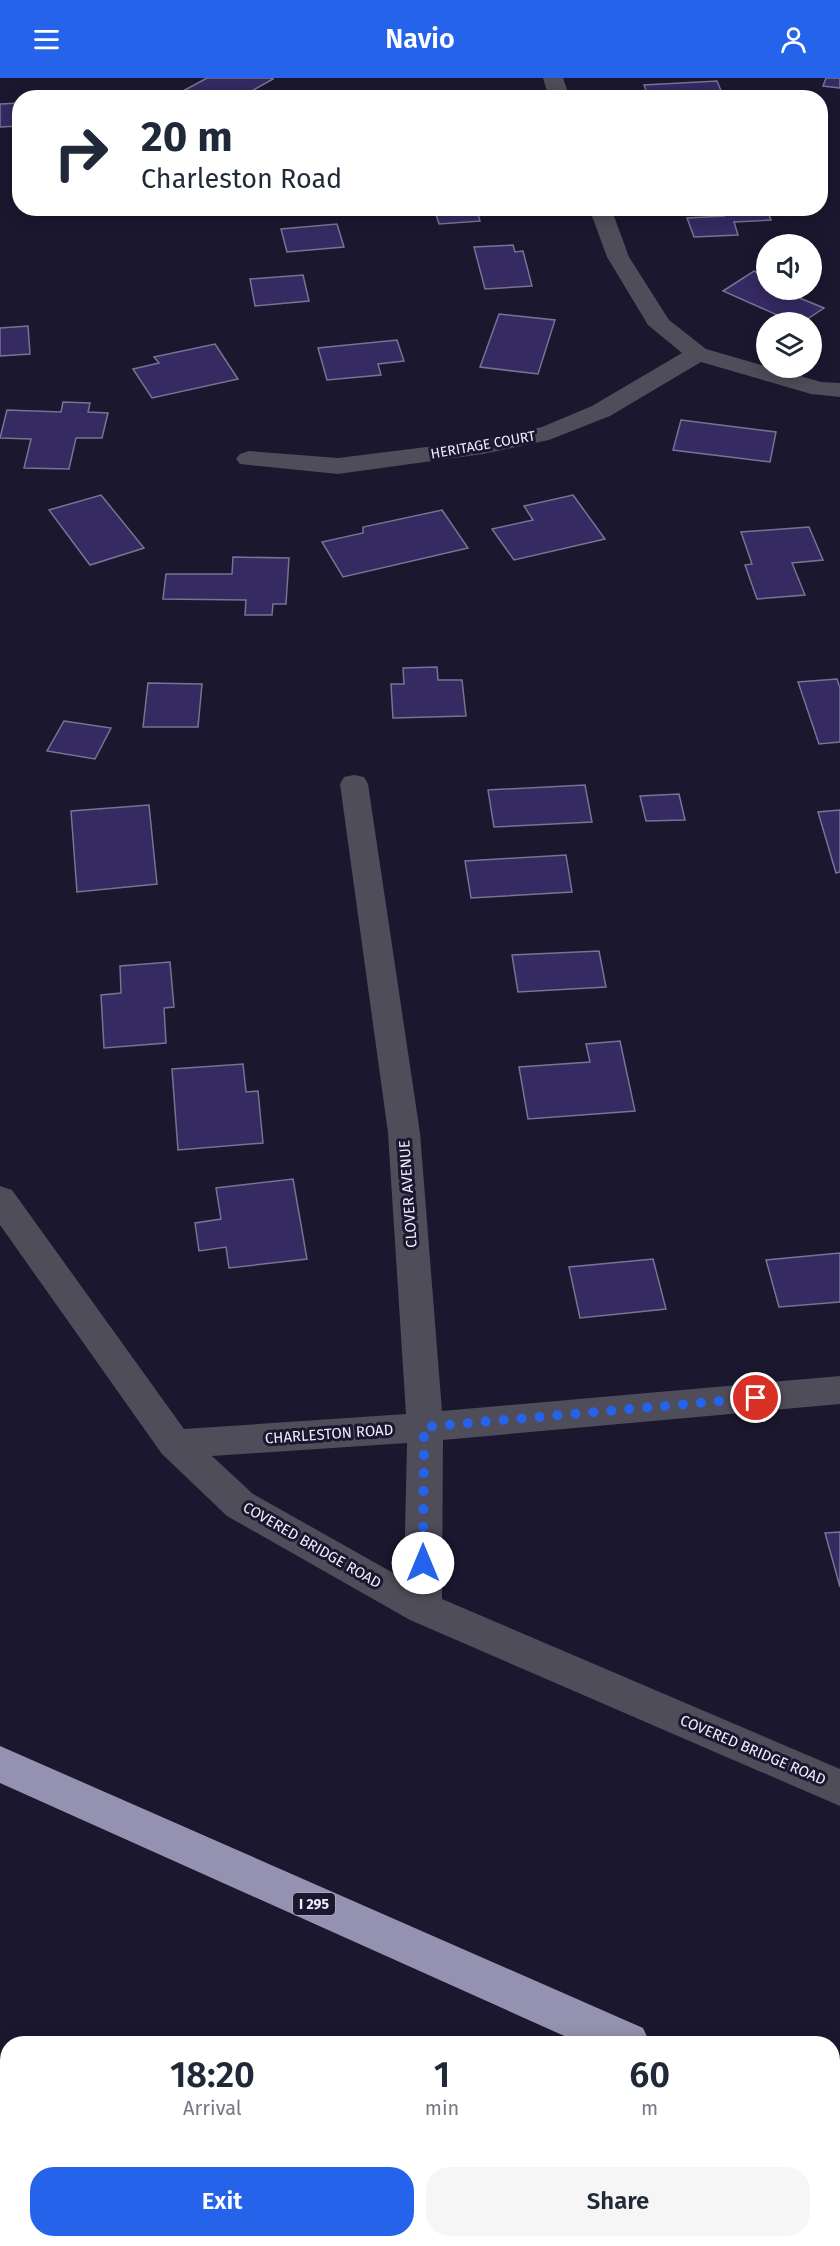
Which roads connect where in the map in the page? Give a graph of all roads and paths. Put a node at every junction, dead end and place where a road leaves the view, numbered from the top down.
1 (603, 216) edge
2 (698, 354) junction
3 (840, 390) edge
4 (249, 459) dead end
5 (354, 784) dead end
6 (0, 1199) edge
7 (840, 1390) edge
8 (424, 1427) junction
9 (176, 1444) junction
10 (423, 1608) junction
11 (0, 1764) edge
12 (840, 1788) edge
13 (612, 2036) edge

1 - 2 street
2 - 3 street
2 - 4 street, HERITAGE COURT
5 - 8 street, CLOVER AVENUE
6 - 9 street, COVERED BRIDGE ROAD
7 - 8 street, CHARLESTON ROAD
8 - 9 street, CHARLESTON ROAD
8 - 10 street, CLOVER AVENUE
9 - 10 street, COVERED BRIDGE ROAD
10 - 12 street, COVERED BRIDGE ROAD
11 - 13 highway, I 295

